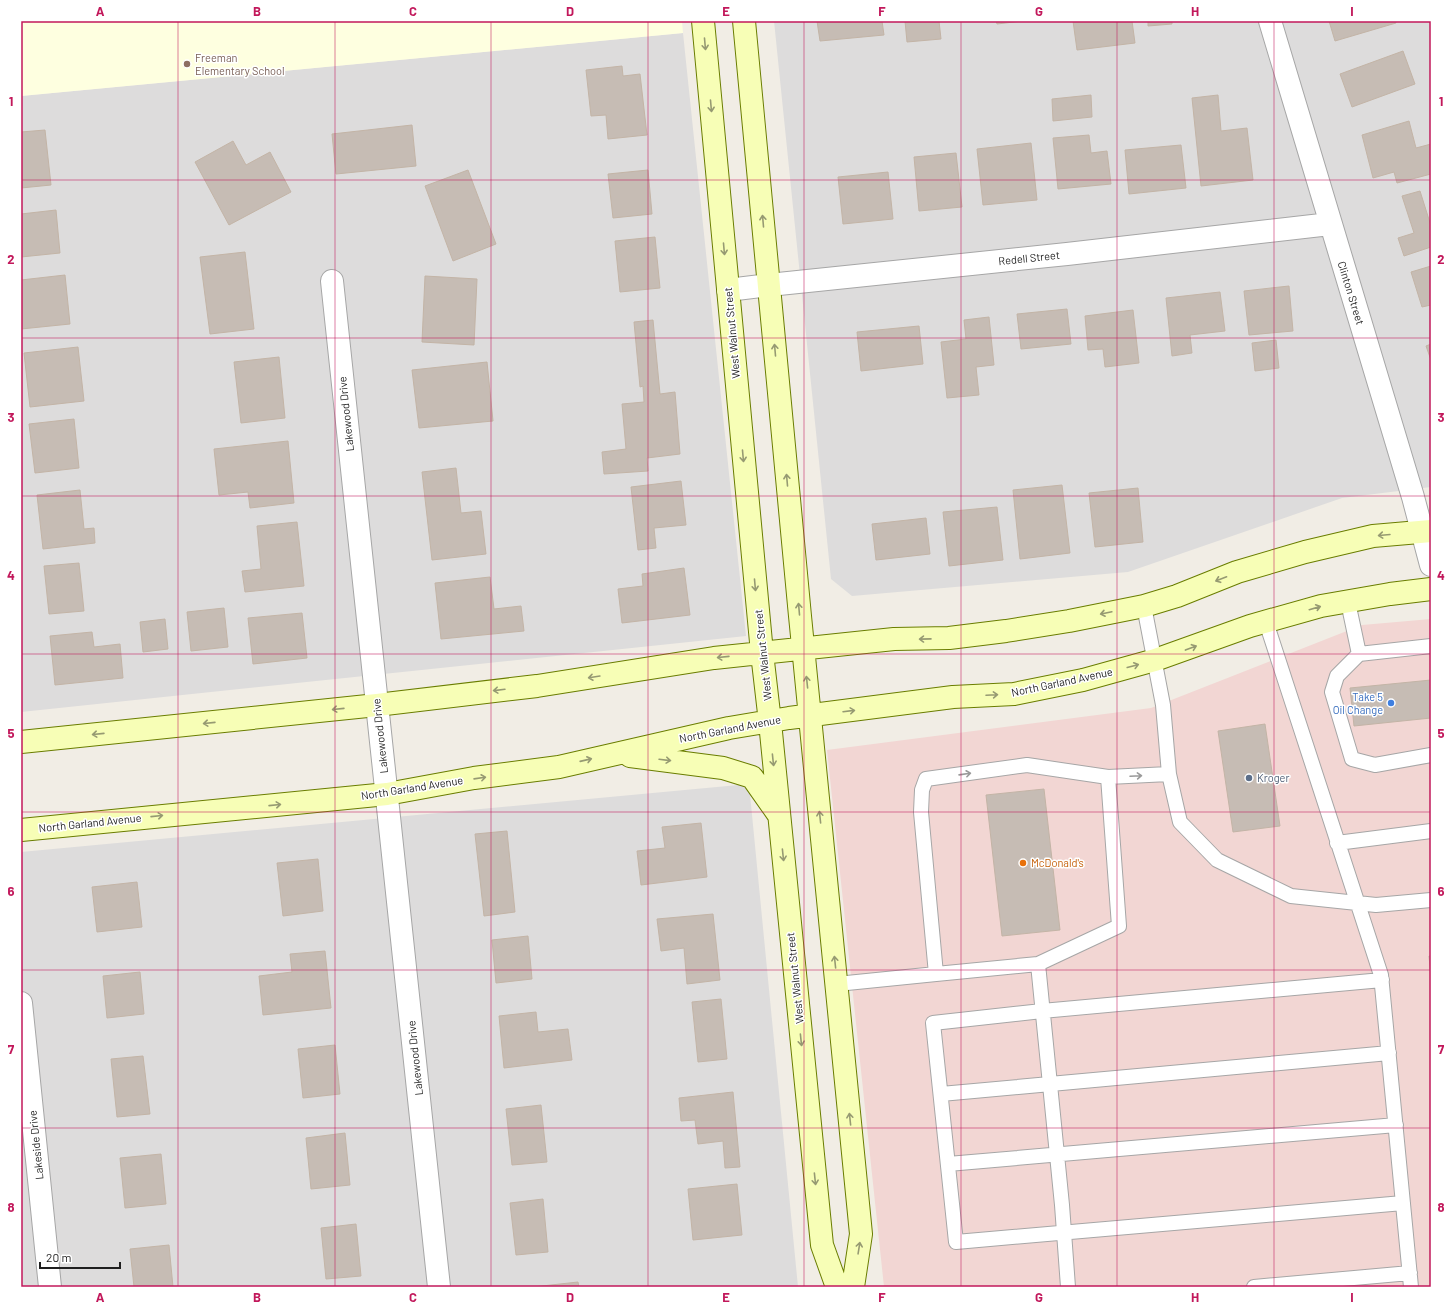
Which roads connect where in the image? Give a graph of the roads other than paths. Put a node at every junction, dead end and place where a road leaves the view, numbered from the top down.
1 (703, 21) edge
2 (744, 21) edge
3 (1270, 21) edge
4 (1330, 224) junction
5 (332, 281) dead end
6 (769, 285) junction
7 (728, 290) junction
8 (1427, 532) edge
9 (1431, 565) edge
10 (1431, 589) edge
11 (1348, 602) junction
12 (1144, 606) junction
13 (1266, 622) junction
14 (1431, 646) edge
15 (803, 648) junction
16 (762, 653) junction
17 (1359, 654) junction
18 (1155, 660) junction
19 (377, 705) junction
20 (810, 716) junction
21 (770, 722) junction
22 (21, 742) edge
23 (612, 754) junction
24 (1431, 755) edge
25 (1169, 774) junction
26 (1108, 777) junction
27 (387, 794) junction
28 (779, 816) junction
29 (21, 830) edge
30 (1431, 831) edge
31 (1338, 843) junction
32 (1431, 900) edge
33 (1357, 903) junction
34 (1038, 964) junction
35 (936, 974) junction
36 (1382, 980) junction
37 (837, 984) junction
38 (21, 1003) edge
39 (1042, 1011) junction
40 (1389, 1053) junction
41 (1050, 1083) junction
42 (941, 1094) junction
43 (1396, 1125) junction
44 (1057, 1154) junction
45 (948, 1164) junction
46 (1403, 1203) junction
47 (1064, 1233) junction
48 (1410, 1273) junction
49 (50, 1287) edge
50 (439, 1287) edge
51 (837, 1287) edge
52 (853, 1287) edge
53 (1068, 1287) edge
54 (1254, 1287) edge
55 (1411, 1287) edge

1 -> 7 main road, West Walnut Street
6 -> 2 main road
3 - 4 street, Clinton Street
4 - 6 street, Redell Street
4 - 8 street, Clinton Street
5 - 19 street, Lakewood Drive
6 - 7 street, Redell Street
15 -> 6 main road
7 -> 16 main road, West Walnut Street
8 - 9 street, Clinton Street
8 -> 12 main road
10 - 11 main road, North Garland Avenue
13 -> 11 main road, North Garland Avenue
11 - 17 lane
12 -> 15 main road
12 - 18 lane
18 -> 13 main road, North Garland Avenue
13 - 31 lane
14 - 17 lane
15 - 16 main road
20 -> 15 main road
16 -> 19 main road
16 - 21 main road, West Walnut Street
17 - 24 lane
20 -> 18 main road, North Garland Avenue
18 - 25 lane
19 -> 22 main road
19 - 27 street, Lakewood Drive
20 - 21 main road, North Garland Avenue
37 -> 20 main road
21 - 23 main road, North Garland Avenue
21 -> 28 main road, West Walnut Street
27 -> 23 main road, North Garland Avenue
23 -> 28 main road
26 -> 25 lane
25 - 33 lane
26 - 34 lane
35 -> 26 lane
29 -> 27 main road, North Garland Avenue
27 - 50 street, Lakewood Drive
28 -> 51 main road, West Walnut Street
30 - 31 lane
31 - 33 lane
32 - 33 lane
33 - 36 lane
34 - 35 lane
34 - 39 lane
35 - 37 lane
36 - 39 lane
36 - 40 lane
52 -> 37 main road
38 - 49 street, Lakeside Drive
39 - 41 lane
39 - 42 lane
40 - 41 lane
40 - 43 lane
41 - 42 lane
41 - 44 lane
42 - 45 lane
43 - 44 lane
43 - 46 lane
44 - 45 lane
44 - 47 lane
45 - 47 lane
46 - 47 lane
46 - 48 lane
47 - 53 lane
48 - 54 lane
48 - 55 lane

